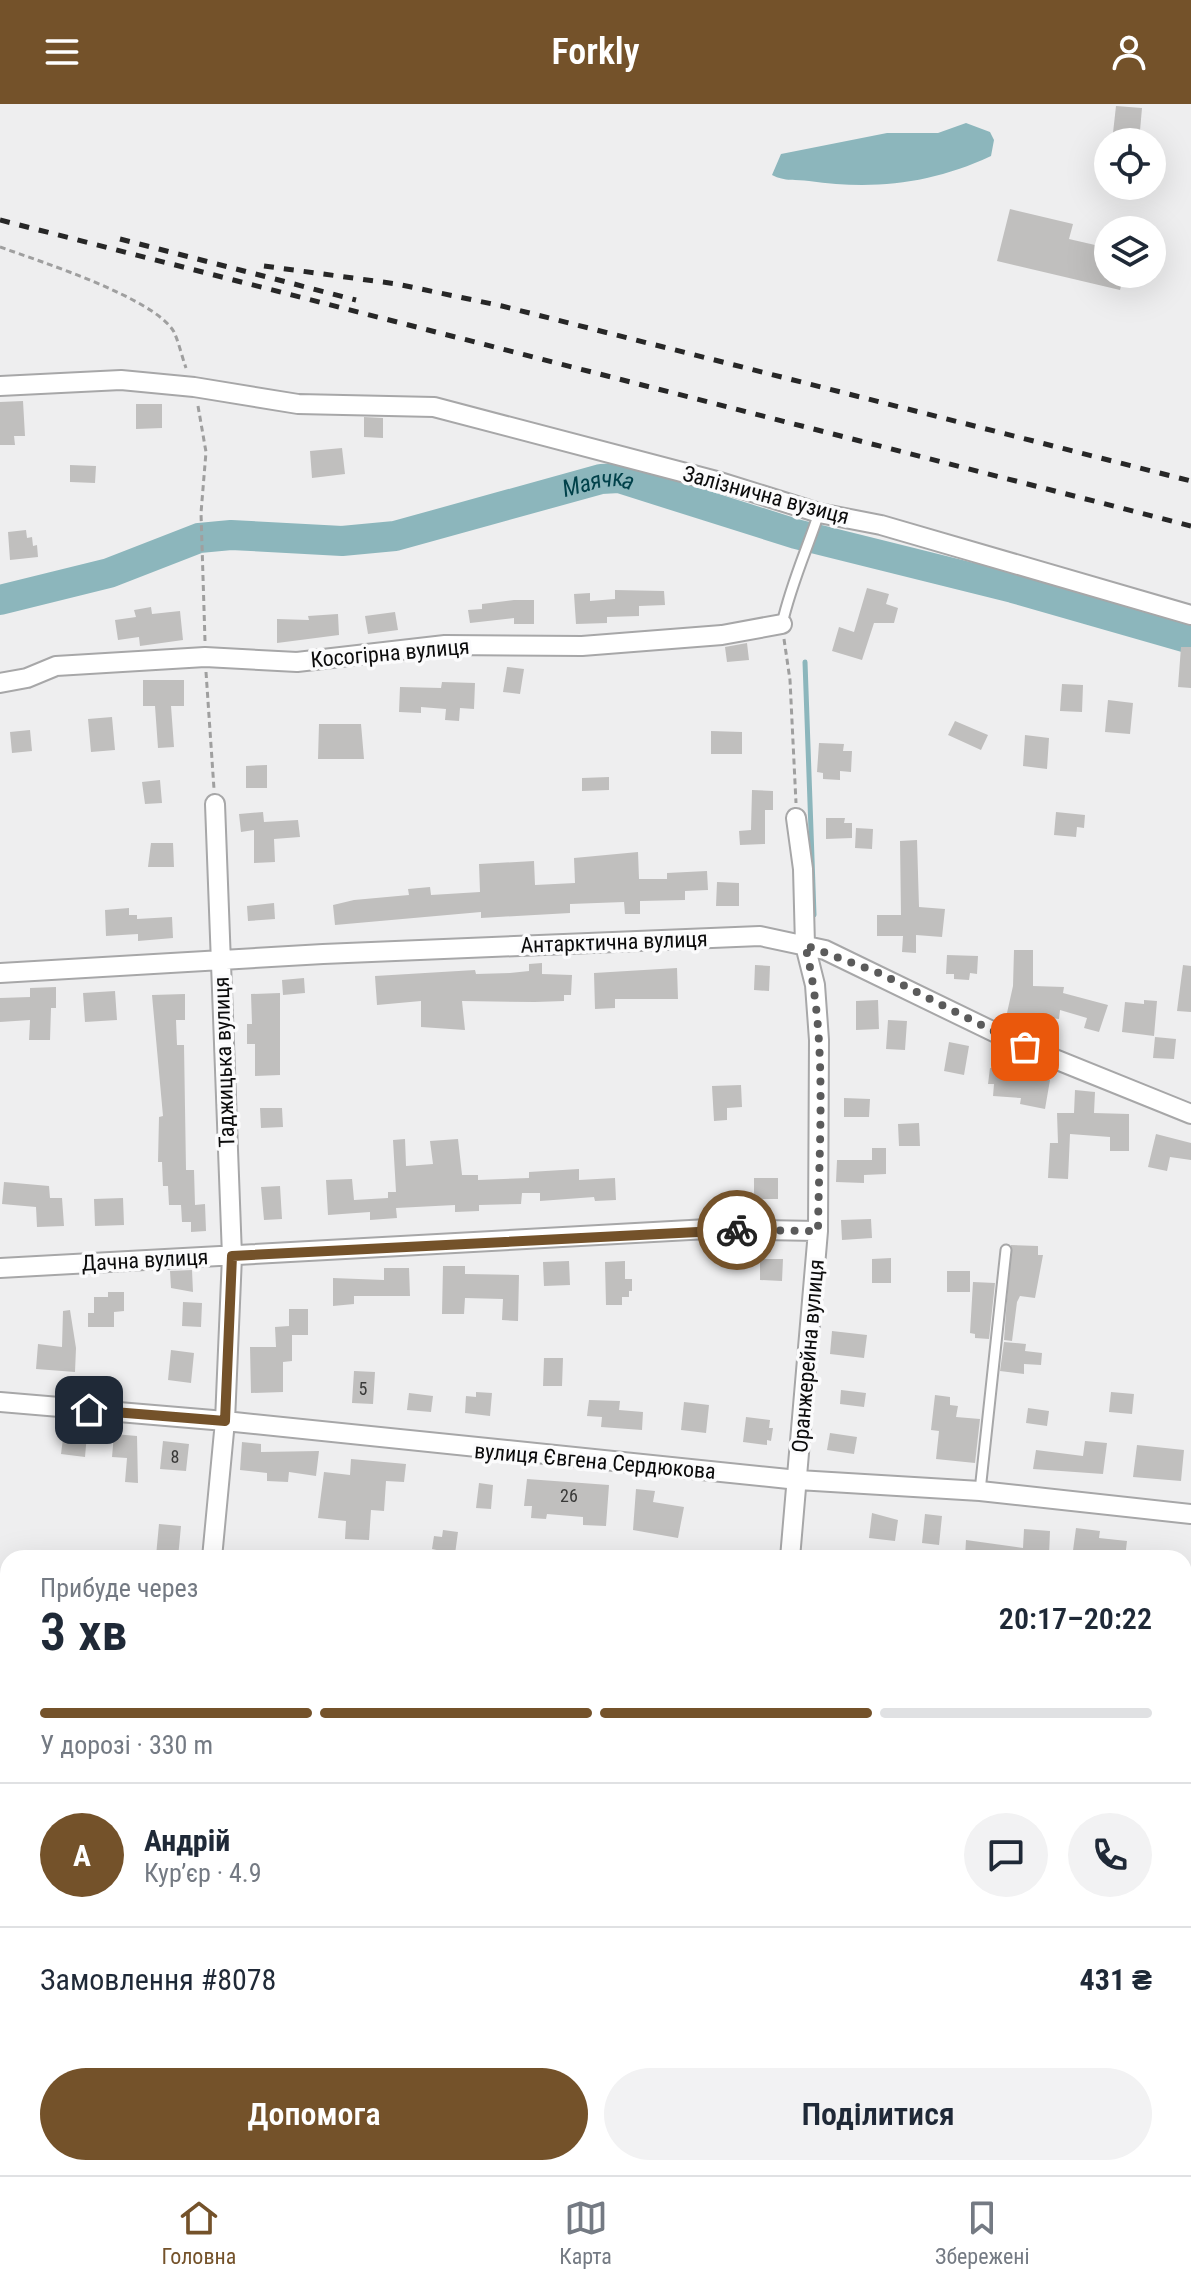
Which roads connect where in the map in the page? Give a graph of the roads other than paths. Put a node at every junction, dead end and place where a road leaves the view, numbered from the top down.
1 (0, 386) edge
2 (817, 519) junction
3 (1191, 615) edge
4 (782, 624) joint
5 (0, 683) edge
6 (215, 804) road end
7 (796, 818) road end
8 (805, 945) junction
9 (220, 961) junction
10 (0, 973) edge
11 (1191, 1114) edge
12 (818, 1231) junction
13 (1006, 1250) dead end
14 (232, 1256) junction
15 (0, 1268) edge
16 (0, 1402) edge
17 (225, 1421) junction
18 (798, 1480) junction
19 (980, 1491) junction
20 (1191, 1514) edge
21 (213, 1550) edge
22 (791, 1550) edge

1 - 2 street, Залізнична вузиця
2 - 3 street, Залізнична вузиця
2 - 4 lane
4 - 5 street, Косогірна вулиця
6 - 9 street, Таджицька вулиця
7 - 8 street, Оранжерейна вулиця
8 - 9 street, Антарктична вулиця
8 - 11 street, Антарктична вулиця
8 - 12 street, Оранжерейна вулиця
9 - 10 street, Антарктична вулиця
9 - 14 street, Таджицька вулиця
12 - 14 street, Дачна вулиця
12 - 18 street, Оранжерейна вулиця
13 - 19 lane
14 - 15 street, Дачна вулиця
14 - 17 street, Таджицька вулиця
16 - 17 street, вулиця Євгена Сердюкова
17 - 18 street, вулиця Євгена Сердюкова
17 - 21 street, Таджицька вулиця
18 - 19 street, вулиця Євгена Сердюкова
18 - 22 street, Оранжерейна вулиця
19 - 20 street, вулиця Євгена Сердюкова

